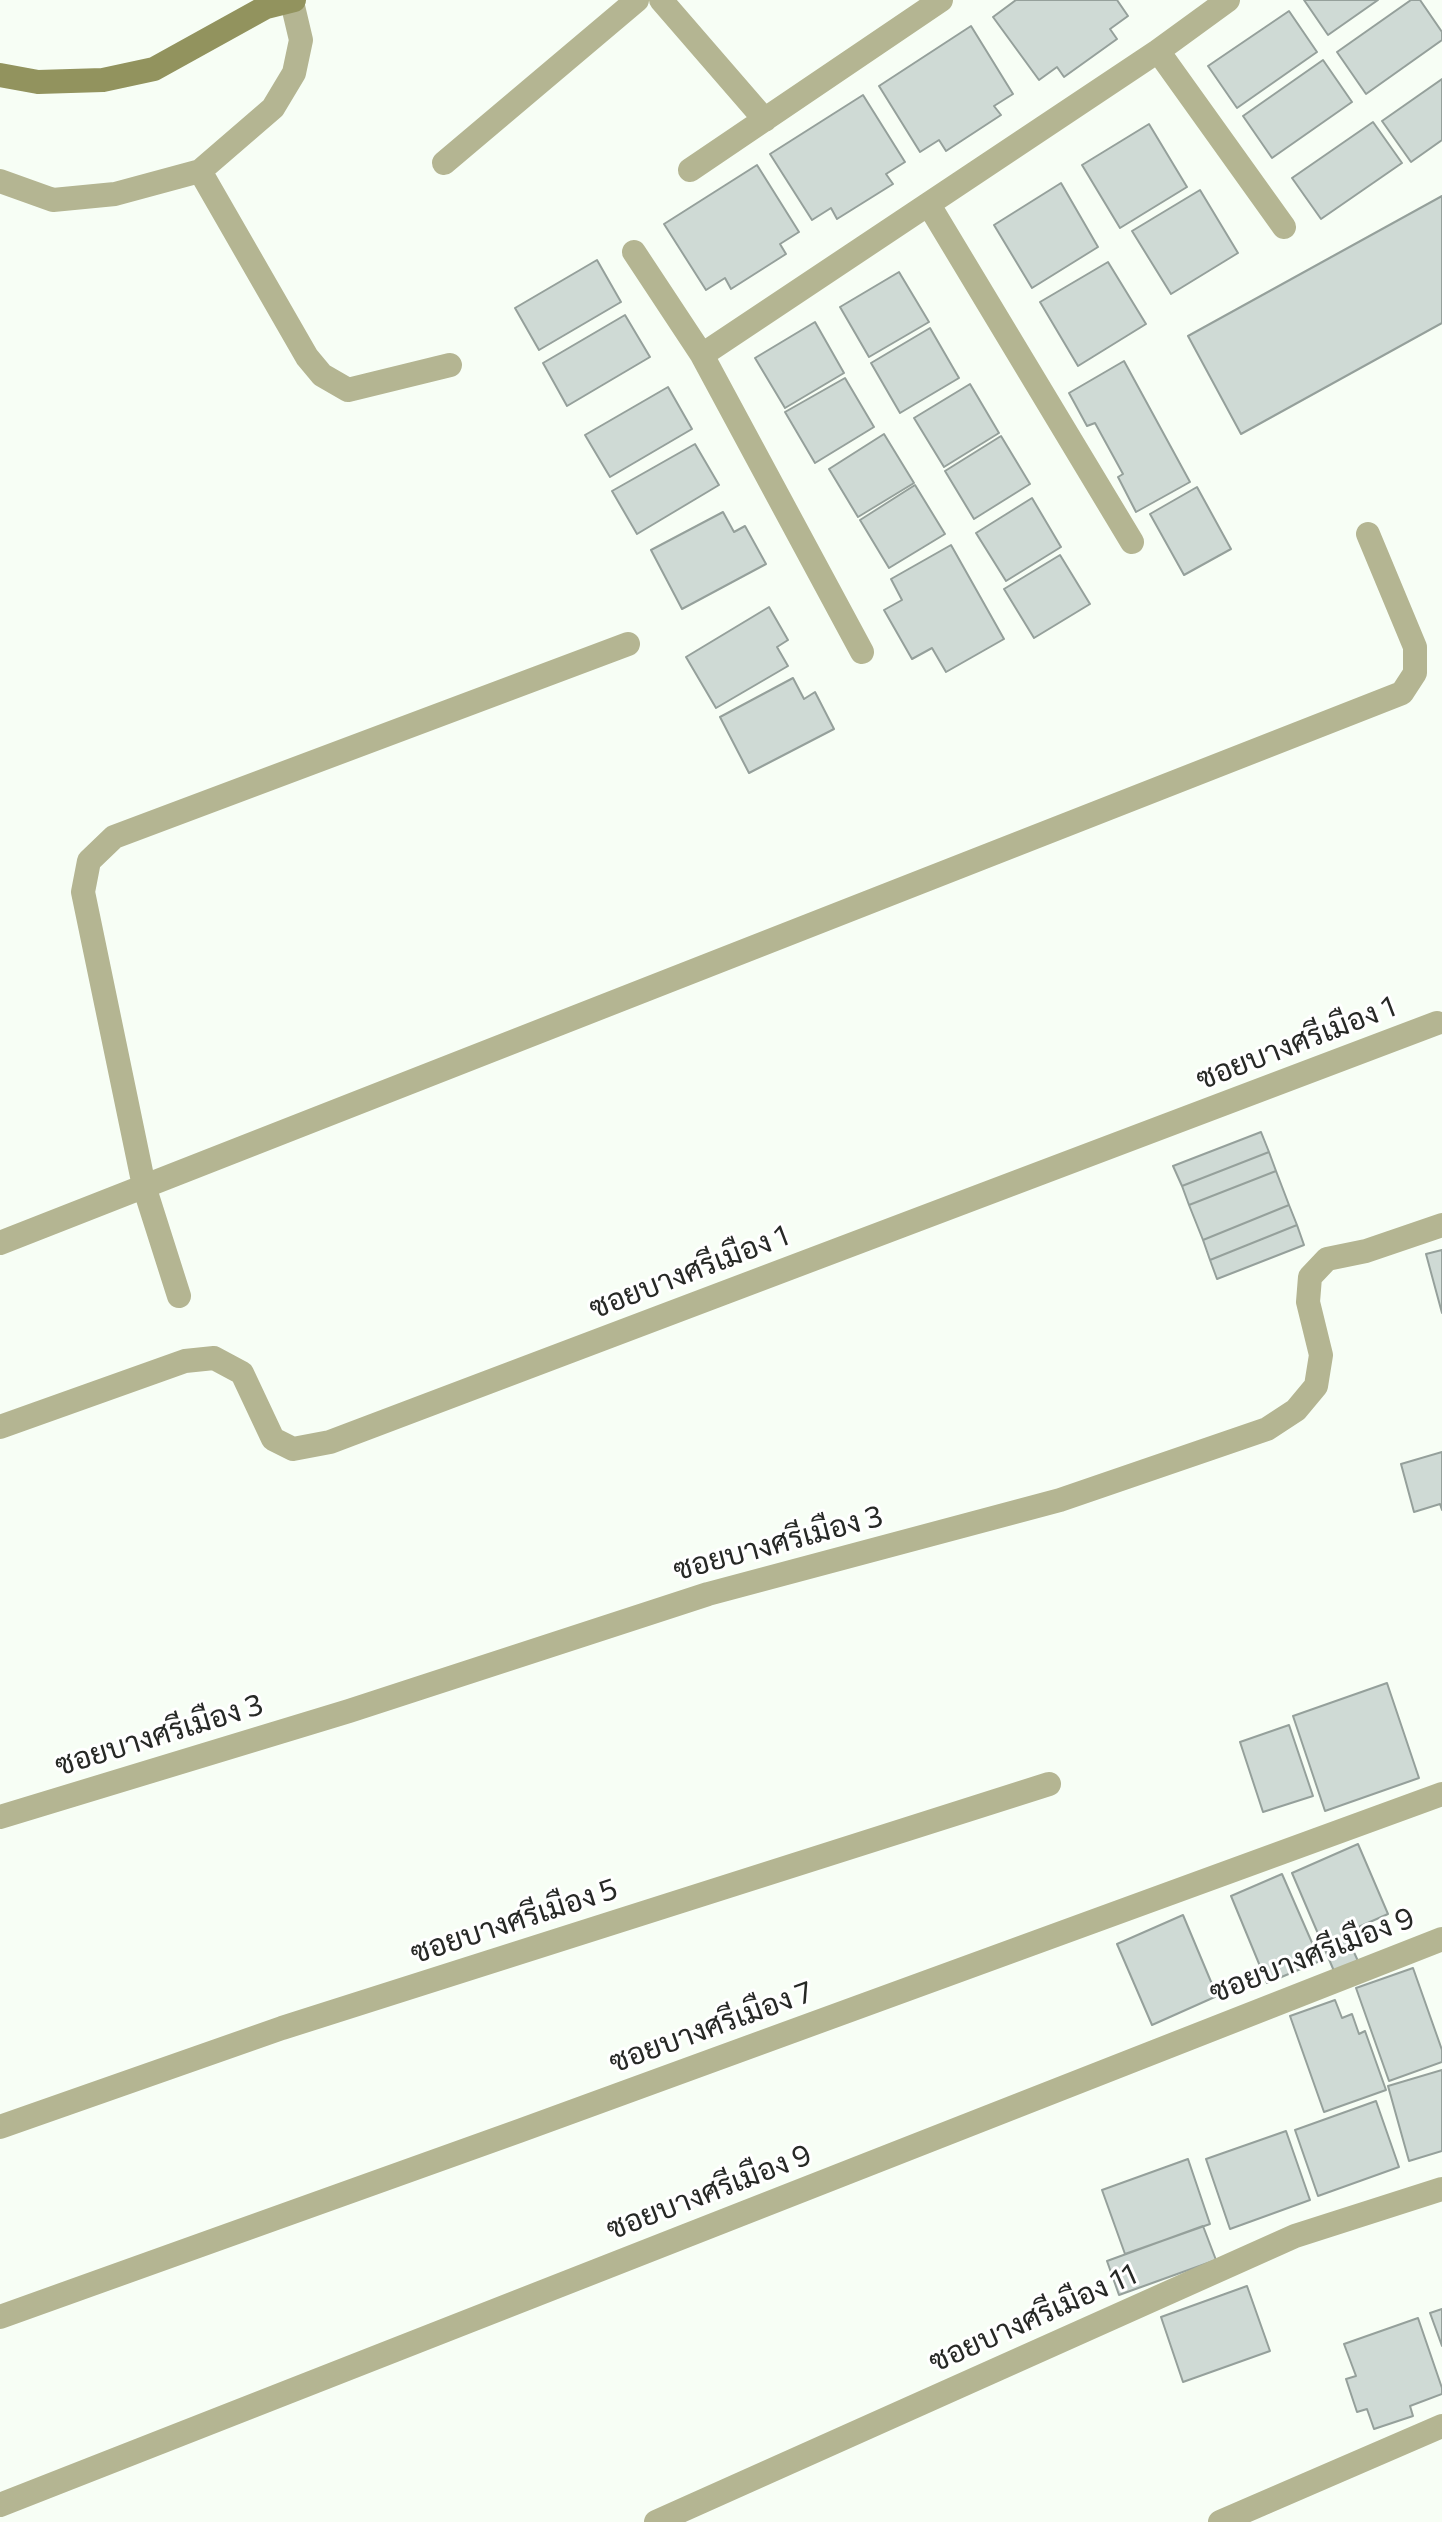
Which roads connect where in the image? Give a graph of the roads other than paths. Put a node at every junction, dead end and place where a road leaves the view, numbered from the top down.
1 (637, 0) edge
2 (661, 0) edge
3 (941, 0) edge
4 (1228, 0) edge
5 (293, 1) edge
6 (263, 3) edge
7 (1158, 51) junction
8 (0, 75) edge
9 (765, 120) junction
10 (444, 163) dead end
11 (690, 170) dead end
12 (200, 171) junction
13 (0, 181) edge
14 (929, 205) junction
15 (1284, 227) dead end
16 (634, 252) dead end
17 (702, 355) junction
18 (450, 365) dead end
19 (1368, 534) dead end
20 (1132, 542) dead end
21 (628, 644) dead end
22 (862, 652) dead end
23 (1437, 1023) dead end
24 (144, 1186) junction
25 (1442, 1225) edge
26 (0, 1243) edge
27 (179, 1296) dead end
28 (0, 1427) edge
29 (1049, 1784) dead end
30 (1442, 1794) edge
31 (0, 1817) edge
32 (1442, 1939) edge
33 (0, 2127) edge
34 (1442, 2189) edge
35 (0, 2317) edge
36 (1442, 2426) edge
37 (0, 2505) edge
38 (656, 2522) edge
39 (1220, 2522) edge

1 - 10 street
2 - 9 street
3 - 9 street
4 - 7 street
5 - 6 main road
5 - 12 street
6 - 8 main road
7 - 14 street
7 - 15 street
9 - 11 street
12 - 13 street
12 - 18 street
14 - 17 street
14 - 20 street
16 - 17 street
17 - 22 street
19 - 24 street
21 - 24 street
23 - 28 street, ซอยบางศรีเมือง 1
24 - 26 street
24 - 27 street
25 - 31 street, ซอยบางศรีเมือง 3
29 - 33 street, ซอยบางศรีเมือง 5
30 - 35 street, ซอยบางศรีเมือง 7
32 - 37 street, ซอยบางศรีเมือง 9
34 - 38 street, ซอยบางศรีเมือง 11
36 - 39 street

